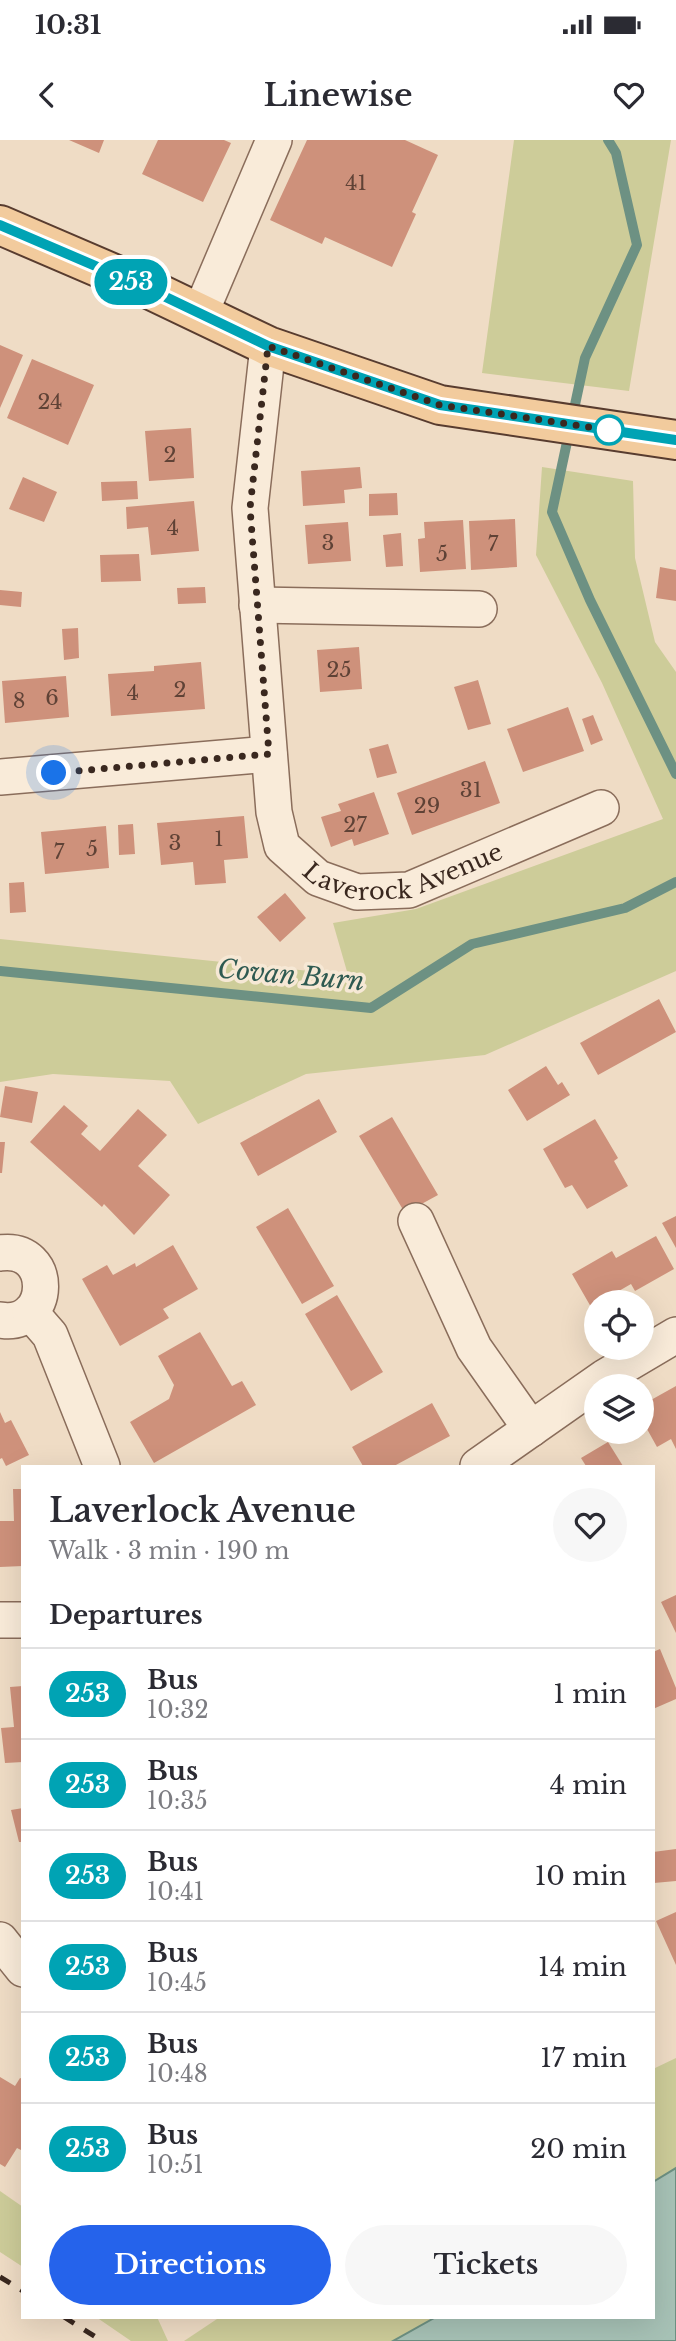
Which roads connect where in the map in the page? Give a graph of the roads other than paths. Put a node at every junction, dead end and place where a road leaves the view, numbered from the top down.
1 (274, 140) edge
2 (0, 225) edge
3 (200, 314) junction
4 (268, 346) junction
5 (676, 440) edge
6 (257, 605) junction
7 (479, 610) dead end
8 (269, 754) junction
9 (0, 777) edge
10 (601, 808) dead end
11 (416, 1221) dead end
12 (0, 1252) edge
13 (15, 1316) edge
14 (676, 1335) edge
15 (531, 1429) junction
16 (102, 1465) edge
17 (479, 1465) edge
18 (0, 1620) edge
19 (21, 1620) edge
20 (0, 1940) edge
21 (21, 1966) edge

1 - 3 street
2 - 3 main road
3 - 4 main road
4 - 5 main road
4 - 6 street, Laverock Avenue
6 - 7 street
6 - 8 street, Laverock Avenue
8 - 9 street
8 - 10 street, Laverock Avenue
11 - 15 street
12 - 13 street
13 - 16 street
14 - 15 street
15 - 17 street
18 - 19 street
20 - 21 street

